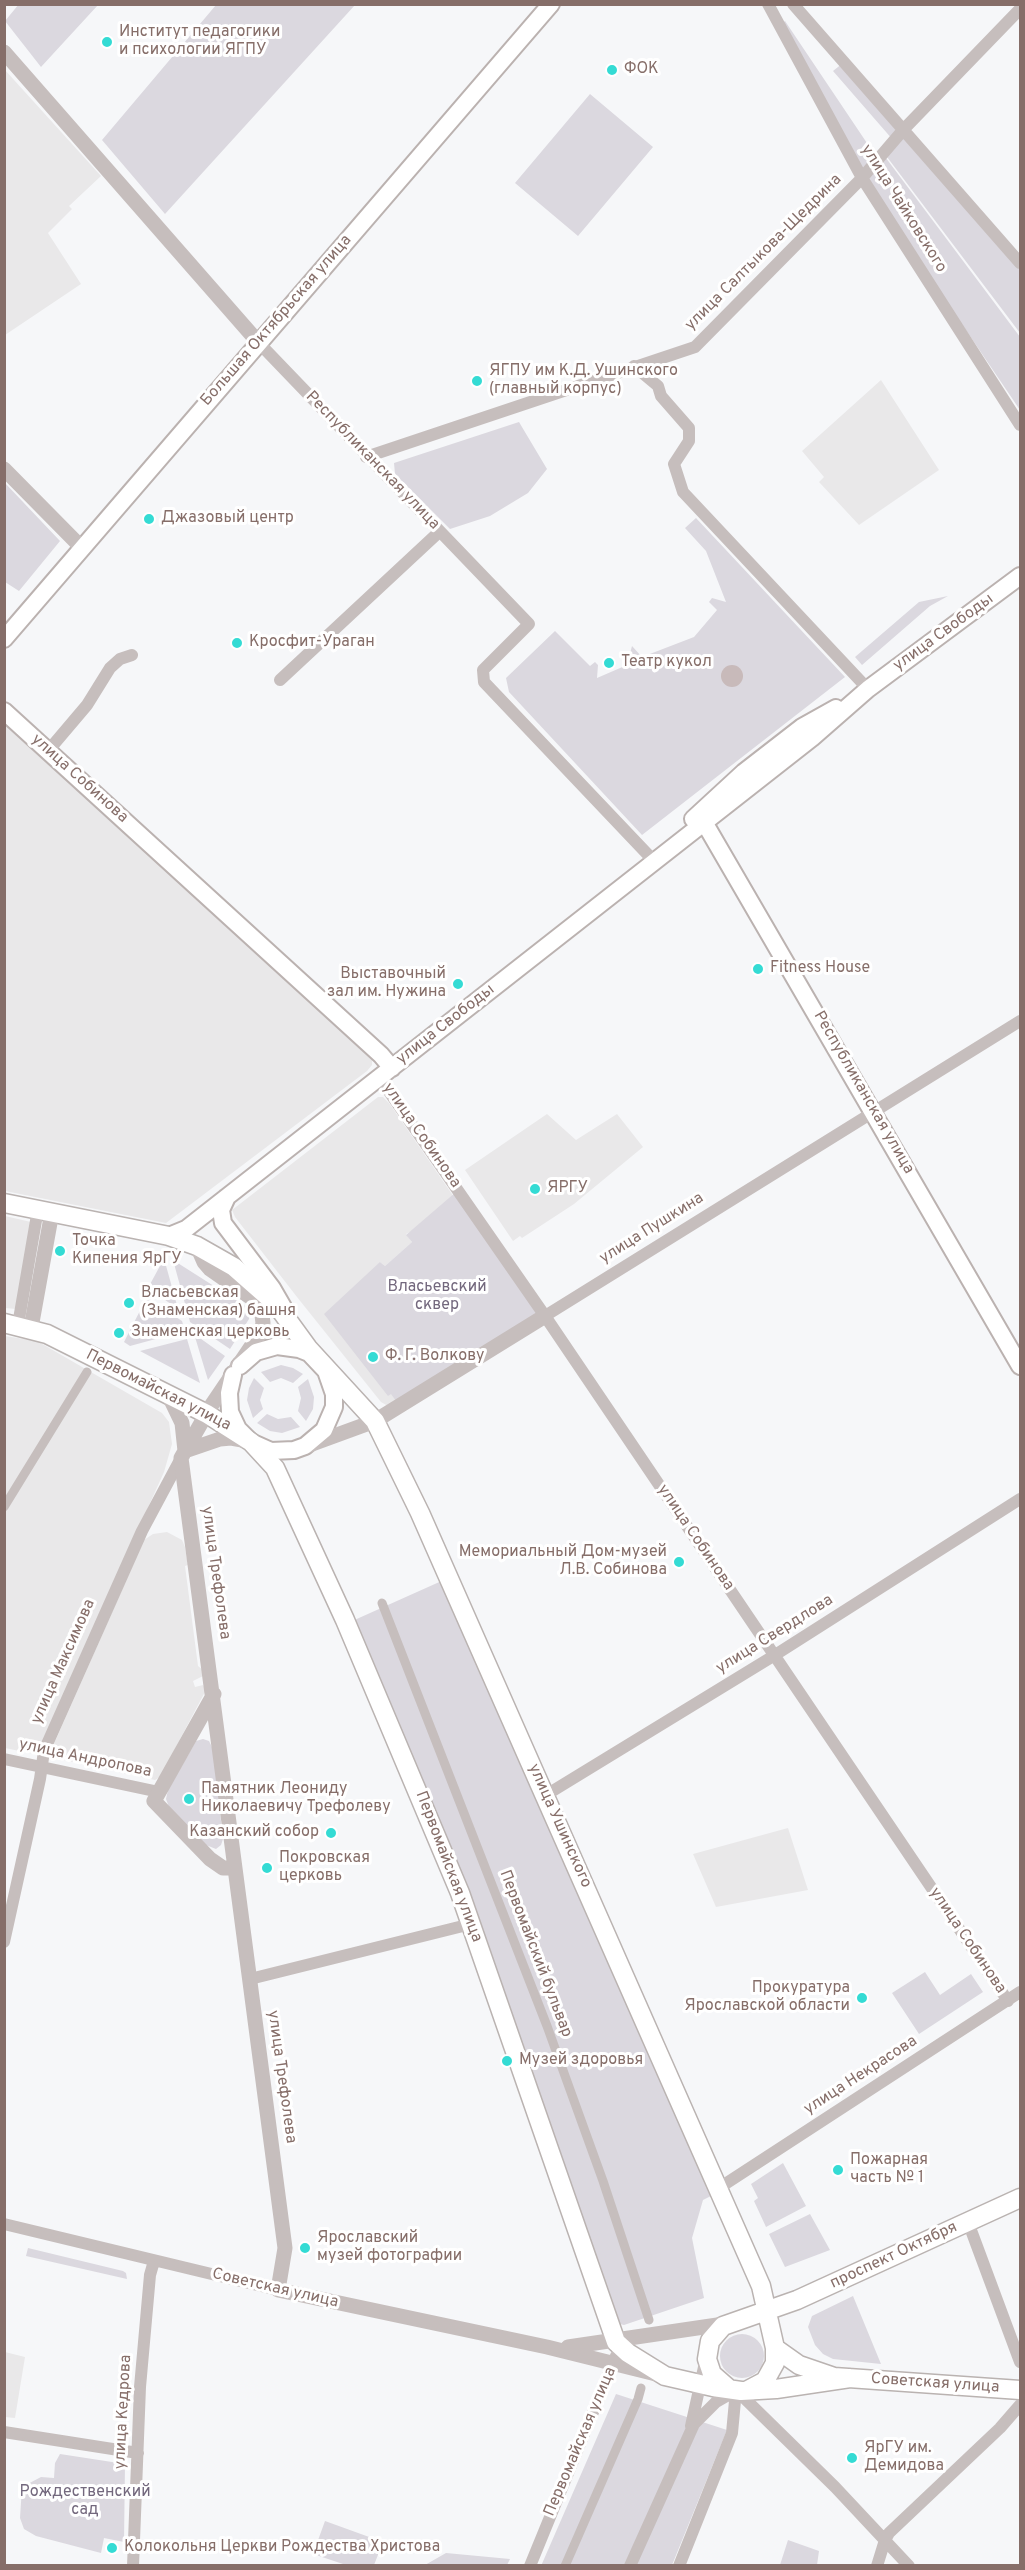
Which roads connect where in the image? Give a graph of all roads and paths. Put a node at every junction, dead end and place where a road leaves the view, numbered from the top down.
1 (551, 4) edge
2 (768, 4) edge
3 (793, 4) edge
4 (1020, 9) edge
5 (4, 52) edge
6 (904, 129) junction
7 (862, 178) junction
8 (1020, 263) edge
9 (258, 342) junction
10 (634, 366) junction
11 (1020, 425) edge
12 (366, 457) junction
13 (5, 469) edge
14 (439, 532) junction
15 (82, 548) junction
16 (1020, 576) edge
17 (4, 639) edge
18 (132, 656) dead end
19 (280, 680) dead end
20 (868, 689) junction
21 (4, 711) edge
22 (48, 751) junction
23 (700, 816) junction
24 (653, 860) junction
25 (1020, 1021) edge
26 (386, 1072) junction
27 (874, 1112) junction
28 (226, 1197) junction
29 (4, 1203) edge
30 (45, 1211) junction
31 (210, 1211) junction
32 (170, 1236) junction
33 (197, 1246) junction
34 (545, 1316) junction
35 (286, 1317) junction
36 (18, 1325) edge
37 (319, 1361) junction
38 (1020, 1366) edge
39 (236, 1370) junction
40 (87, 1372) dead end
41 (169, 1396) junction
42 (207, 1414) junction
43 (375, 1421) junction
44 (251, 1442) junction
45 (294, 1450) junction
46 (183, 1454) junction
47 (1020, 1499) edge
48 (4, 1507) edge
49 (382, 1603) dead end
50 (775, 1655) junction
51 (214, 1694) junction
52 (188, 1740) junction
53 (220, 1745) junction
54 (4, 1759) edge
55 (41, 1766) junction
56 (546, 1795) junction
57 (157, 1796) junction
58 (236, 1868) junction
59 (471, 1924) junction
60 (4, 1942) edge
61 (250, 1979) junction
62 (1020, 1992) edge
63 (1008, 2001) junction
64 (719, 2188) junction
65 (1020, 2198) edge
66 (968, 2222) junction
67 (4, 2224) edge
68 (154, 2260) junction
69 (762, 2286) junction
70 (278, 2290) junction
71 (797, 2300) junction
72 (766, 2311) junction
73 (650, 2320) dead end
74 (734, 2322) junction
75 (616, 2342) junction
76 (773, 2342) junction
77 (547, 2347) junction
78 (706, 2354) junction
79 (1020, 2362) edge
80 (615, 2364) junction
81 (665, 2376) junction
82 (850, 2379) junction
83 (700, 2385) junction
84 (641, 2388) dead end
85 (737, 2389) junction
86 (1020, 2390) edge
87 (1020, 2405) edge
88 (4, 2432) edge
89 (688, 2435) junction
90 (138, 2453) junction
91 (885, 2540) junction
92 (133, 2565) edge
93 (530, 2565) edge
94 (565, 2565) edge
95 (630, 2565) edge
96 (679, 2565) edge
97 (877, 2565) edge
98 (909, 2565) edge

1 - 9 main road, Большая Октябрьская улица
2 - 7 street, улица Чайковского
3 - 6 street
4 - 6 street, улица Салтыкова-Щедрина
5 - 9 street, Республиканская улица
6 - 7 street, улица Салтыкова-Щедрина
6 - 8 street
7 - 10 street, улица Салтыкова-Щедрина
7 - 11 street, улица Чайковского
9 - 12 street, Республиканская улица
9 - 15 main road, Большая Октябрьская улица
10 - 12 street, улица Салтыкова-Щедрина
10 - 20 street
12 - 14 street, Республиканская улица
13 - 15 street
14 - 19 street
14 - 24 street, Республиканская улица
15 - 17 main road, Большая Октябрьская улица
16 - 20 main road, улица Свободы
18 - 22 street
20 - 23 main road, улица Свободы
21 - 22 main road, улица Собинова
22 - 26 main road, улица Собинова
23 - 24 main road, улица Свободы
23 - 27 main road, Республиканская улица
24 - 26 main road, улица Свободы
25 - 27 street, улица Пушкина
26 - 28 main road, улица Свободы
26 - 34 street, улица Собинова
27 - 34 street, улица Пушкина
27 - 38 main road, Республиканская улица
28 - 31 main road, улица Свободы
28 - 35 main road
29 - 30 main road, улица Ушинского
30 - 32 main road, улица Ушинского
30 - 36 street
31 - 32 main road, улица Свободы
31 - 33 main road, улица Свободы
32 - 33 main road, улица Ушинского
33 - 35 main road, улица Ушинского
33 - 39 street, улица Максимова
34 - 43 street, улица Пушкина
34 - 50 street, улица Собинова
35 - 37 main road, улица Ушинского
36 - 41 main road, Первомайская улица
37 - 39 main road
37 - 43 main road, улица Ушинского
37 - 45 main road
39 - 42 street, улица Максимова
39 - 44 main road
40 - 48 street
41 - 42 main road, Первомайская улица
41 - 46 street, улица Трефолева
42 - 44 main road, Первомайская улица
42 - 46 street, улица Максимова
43 - 45 street, улица Пушкина
43 - 56 main road, улица Ушинского
44 - 45 main road
44 - 46 street
44 - 59 main road, Первомайская улица
46 - 51 street, улица Трефолева
46 - 55 street, улица Максимова
47 - 50 street, улица Свердлова
49 - 73 street, Первомайский бульвар
50 - 56 street, улица Свердлова
50 - 63 street, улица Собинова
51 - 52 street
51 - 53 street, улица Трефолева
52 - 53 street
52 - 57 street
53 - 58 street, улица Трефолева
54 - 55 street, улица Андропова
55 - 57 street, улица Андропова
55 - 60 street, улица Максимова
56 - 64 main road, улица Ушинского
57 - 58 street
58 - 61 street, улица Трефолева
59 - 61 street
59 - 75 main road, Первомайская улица
61 - 70 street, улица Трефолева
62 - 63 street, улица Некрасова
63 - 64 street, улица Некрасова
64 - 69 main road, улица Ушинского
65 - 66 main road, проспект Октября
66 - 71 main road, проспект Октября
66 - 79 street
67 - 68 street, Советская улица
68 - 70 street, Советская улица
68 - 90 street, улица Кедрова
69 - 71 main road
69 - 72 main road, улица Ушинского
70 - 77 street, Советская улица
71 - 72 main road, проспект Октября
71 - 76 main road
72 - 74 main road, проспект Октября
72 - 76 main road, улица Ушинского
74 - 75 street, Советская улица
74 - 76 main road
74 - 78 main road
75 - 77 street, Советская улица
75 - 80 street, Первомайская улица
75 - 81 main road
76 - 82 main road
76 - 85 main road
77 - 80 street, Советская улица
78 - 83 street
78 - 85 main road
80 - 81 street, Советская улица
80 - 93 street, Первомайская улица
81 - 83 main road
82 - 85 main road
82 - 86 main road, Советская улица
83 - 85 main road
83 - 89 street
84 - 94 street
85 - 89 street
85 - 91 street
85 - 96 street
87 - 91 street
88 - 90 street
89 - 95 street
90 - 92 street, улица Кедрова
91 - 97 street
91 - 98 street

